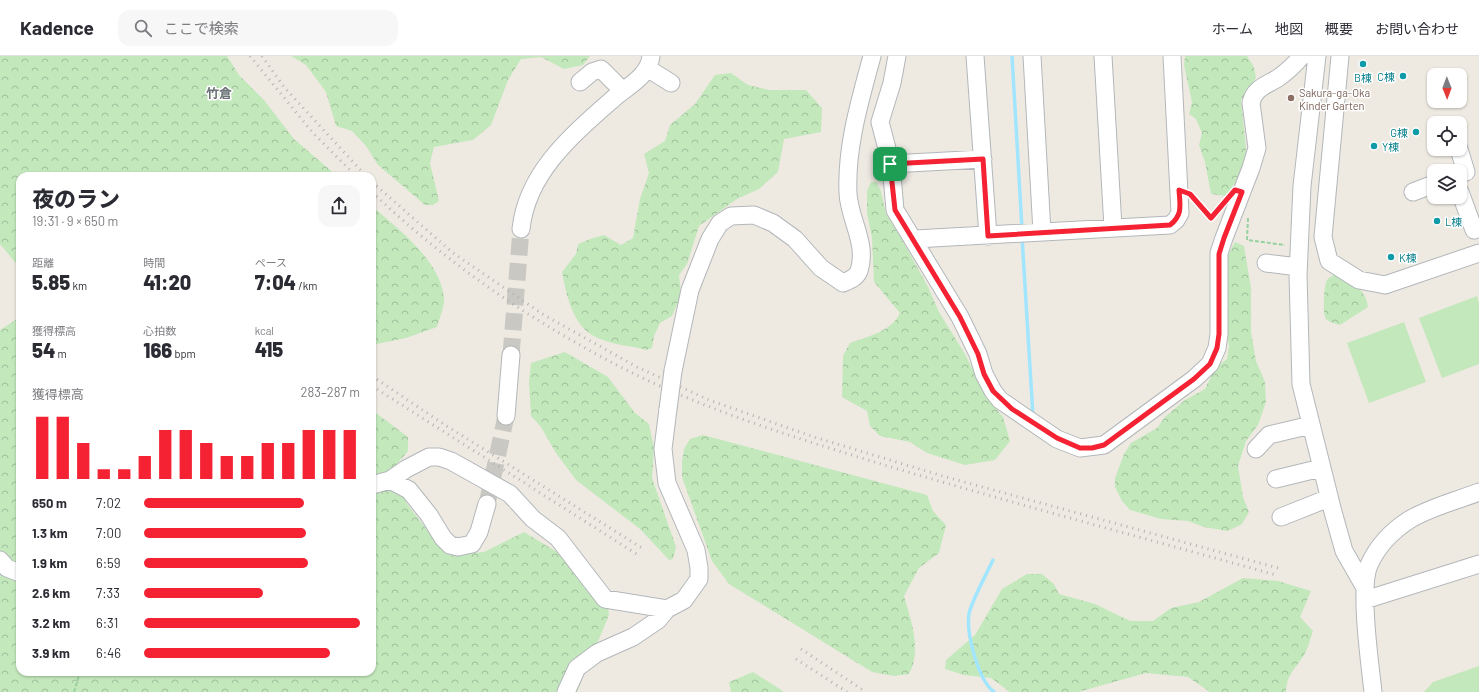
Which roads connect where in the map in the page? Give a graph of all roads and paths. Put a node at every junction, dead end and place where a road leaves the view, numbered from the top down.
1 (872, 56) edge
2 (897, 56) edge
3 (975, 56) edge
4 (1032, 56) edge
5 (1103, 56) edge
6 (1172, 56) edge
7 (1302, 56) edge
8 (1318, 56) edge
9 (1340, 56) edge
10 (649, 62) edge
11 (580, 82) dead end
12 (671, 83) dead end
13 (623, 91) junction
14 (983, 159) junction
15 (890, 164) junction
16 (1427, 187) edge
17 (1179, 190) junction
18 (1413, 192) dead end
19 (1465, 204) edge
20 (1221, 207) dead end
21 (1113, 227) junction
22 (521, 229) tunnel mouth
23 (1042, 232) junction
24 (1477, 234) edge
25 (988, 236) junction
26 (915, 239) junction
27 (1247, 240) dead end
28 (1299, 246) junction
29 (1479, 253) edge
30 (1266, 263) dead end
31 (1298, 267) junction
32 (511, 355) tunnel mouth
33 (506, 416) tunnel mouth
34 (1311, 425) junction
35 (1256, 448) dead end
36 (1321, 468) junction
37 (1276, 479) dead end
38 (390, 480) junction
39 (376, 484) edge
40 (1479, 492) edge
41 (1329, 498) junction
42 (487, 504) tunnel mouth
43 (1281, 517) dead end
44 (0, 560) edge
45 (1479, 564) edge
46 (16, 571) edge
47 (1365, 593) junction
48 (667, 609) junction
49 (79, 676) edge
50 (74, 692) edge
51 (566, 692) edge
52 (1372, 692) edge

1 - 48 street, bridge
2 - 15 street
3 - 14 street
4 - 23 street
5 - 21 street
6 - 17 street
7 - 26 street
8 - 28 street
9 - 29 street
10 - 12 street
10 - 13 street
11 - 13 street
13 - 22 street
14 - 15 street
14 - 25 street
15 - 26 street
16 - 18 street
17 - 20 path
17 - 21 street
19 - 24 street
21 - 23 street
23 - 25 street
25 - 26 street
27 - 28 path
28 - 31 street
30 - 31 street
31 - 34 street
32 - 33 street
34 - 35 street
34 - 36 street
36 - 37 street
36 - 41 street
38 - 39 street
38 - 42 street
38 - 48 street
40 - 47 street
41 - 43 street
41 - 47 street
44 - 46 street
45 - 47 street
47 - 52 street
48 - 51 street
49 - 50 path

